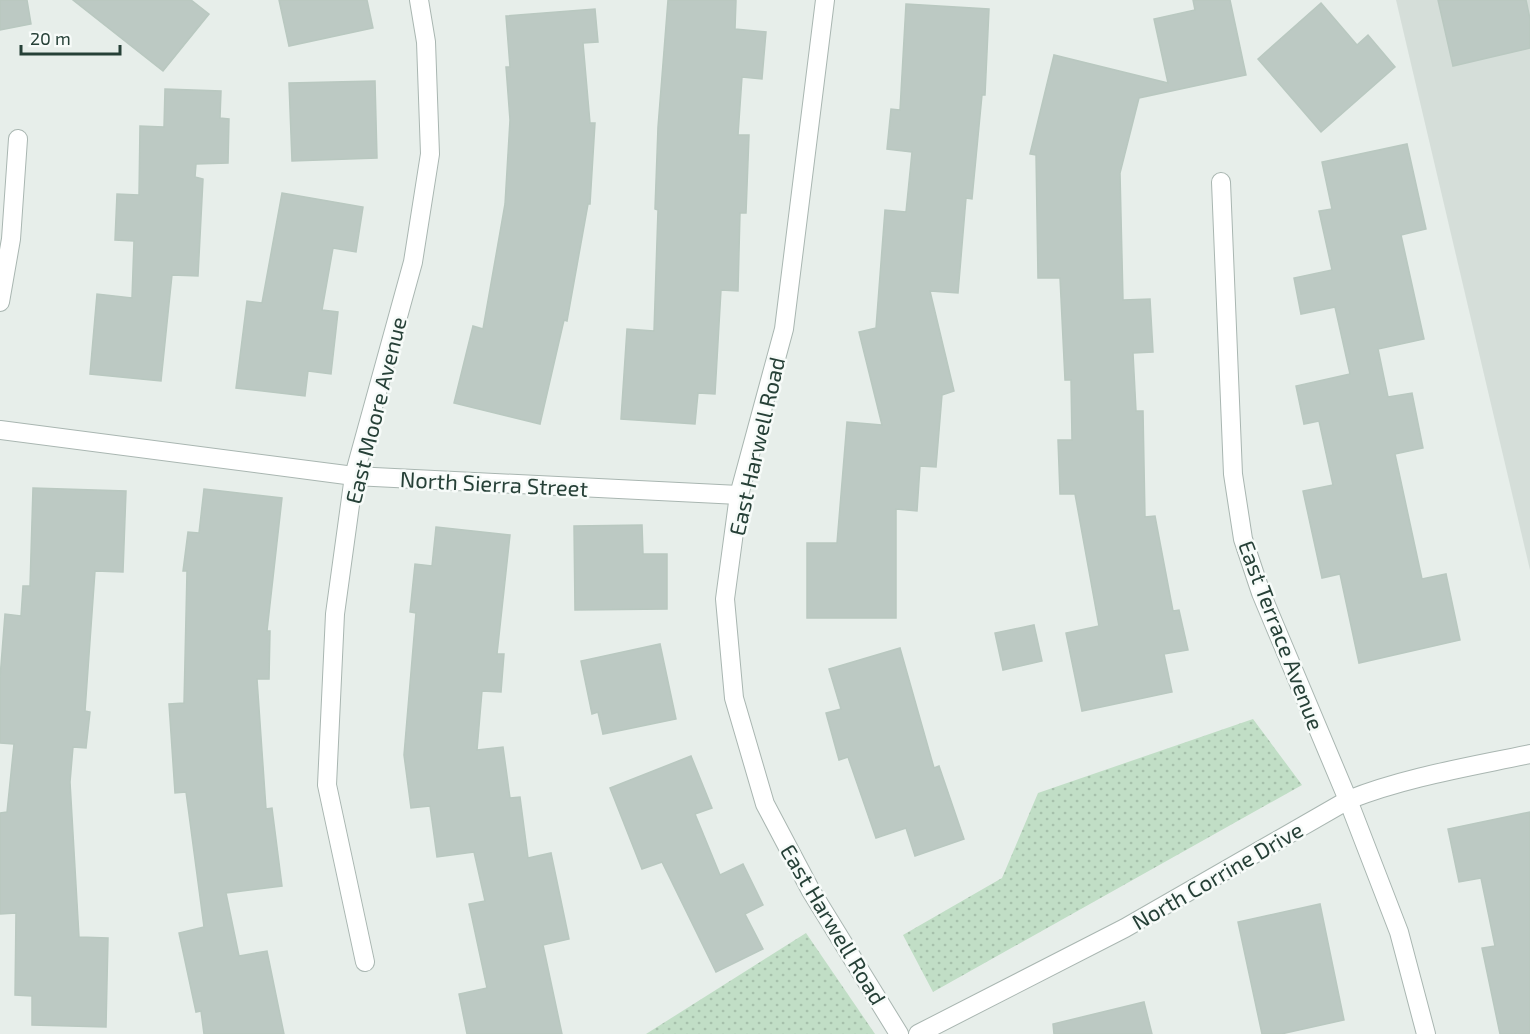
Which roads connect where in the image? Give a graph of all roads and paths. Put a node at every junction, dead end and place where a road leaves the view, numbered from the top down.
1 (419, 0) edge
2 (825, 0) edge
3 (18, 139) dead end
4 (1221, 182) dead end
5 (0, 302) edge
6 (0, 430) edge
7 (354, 476) junction
8 (740, 495) junction
9 (1530, 754) edge
10 (1348, 800) junction
11 (365, 962) dead end
12 (899, 1034) edge
13 (918, 1034) edge
14 (1426, 1034) edge

1 - 7 street, East Moore Avenue
2 - 8 street, East Harwell Road
3 - 5 street
4 - 10 street, East Terrace Avenue
6 - 7 street, North Sierra Street
7 - 8 street, North Sierra Street
7 - 11 street, East Moore Avenue
8 - 12 street, East Harwell Road
9 - 10 street, North Corrine Drive
10 - 13 street, North Corrine Drive
10 - 14 street, East Terrace Avenue

